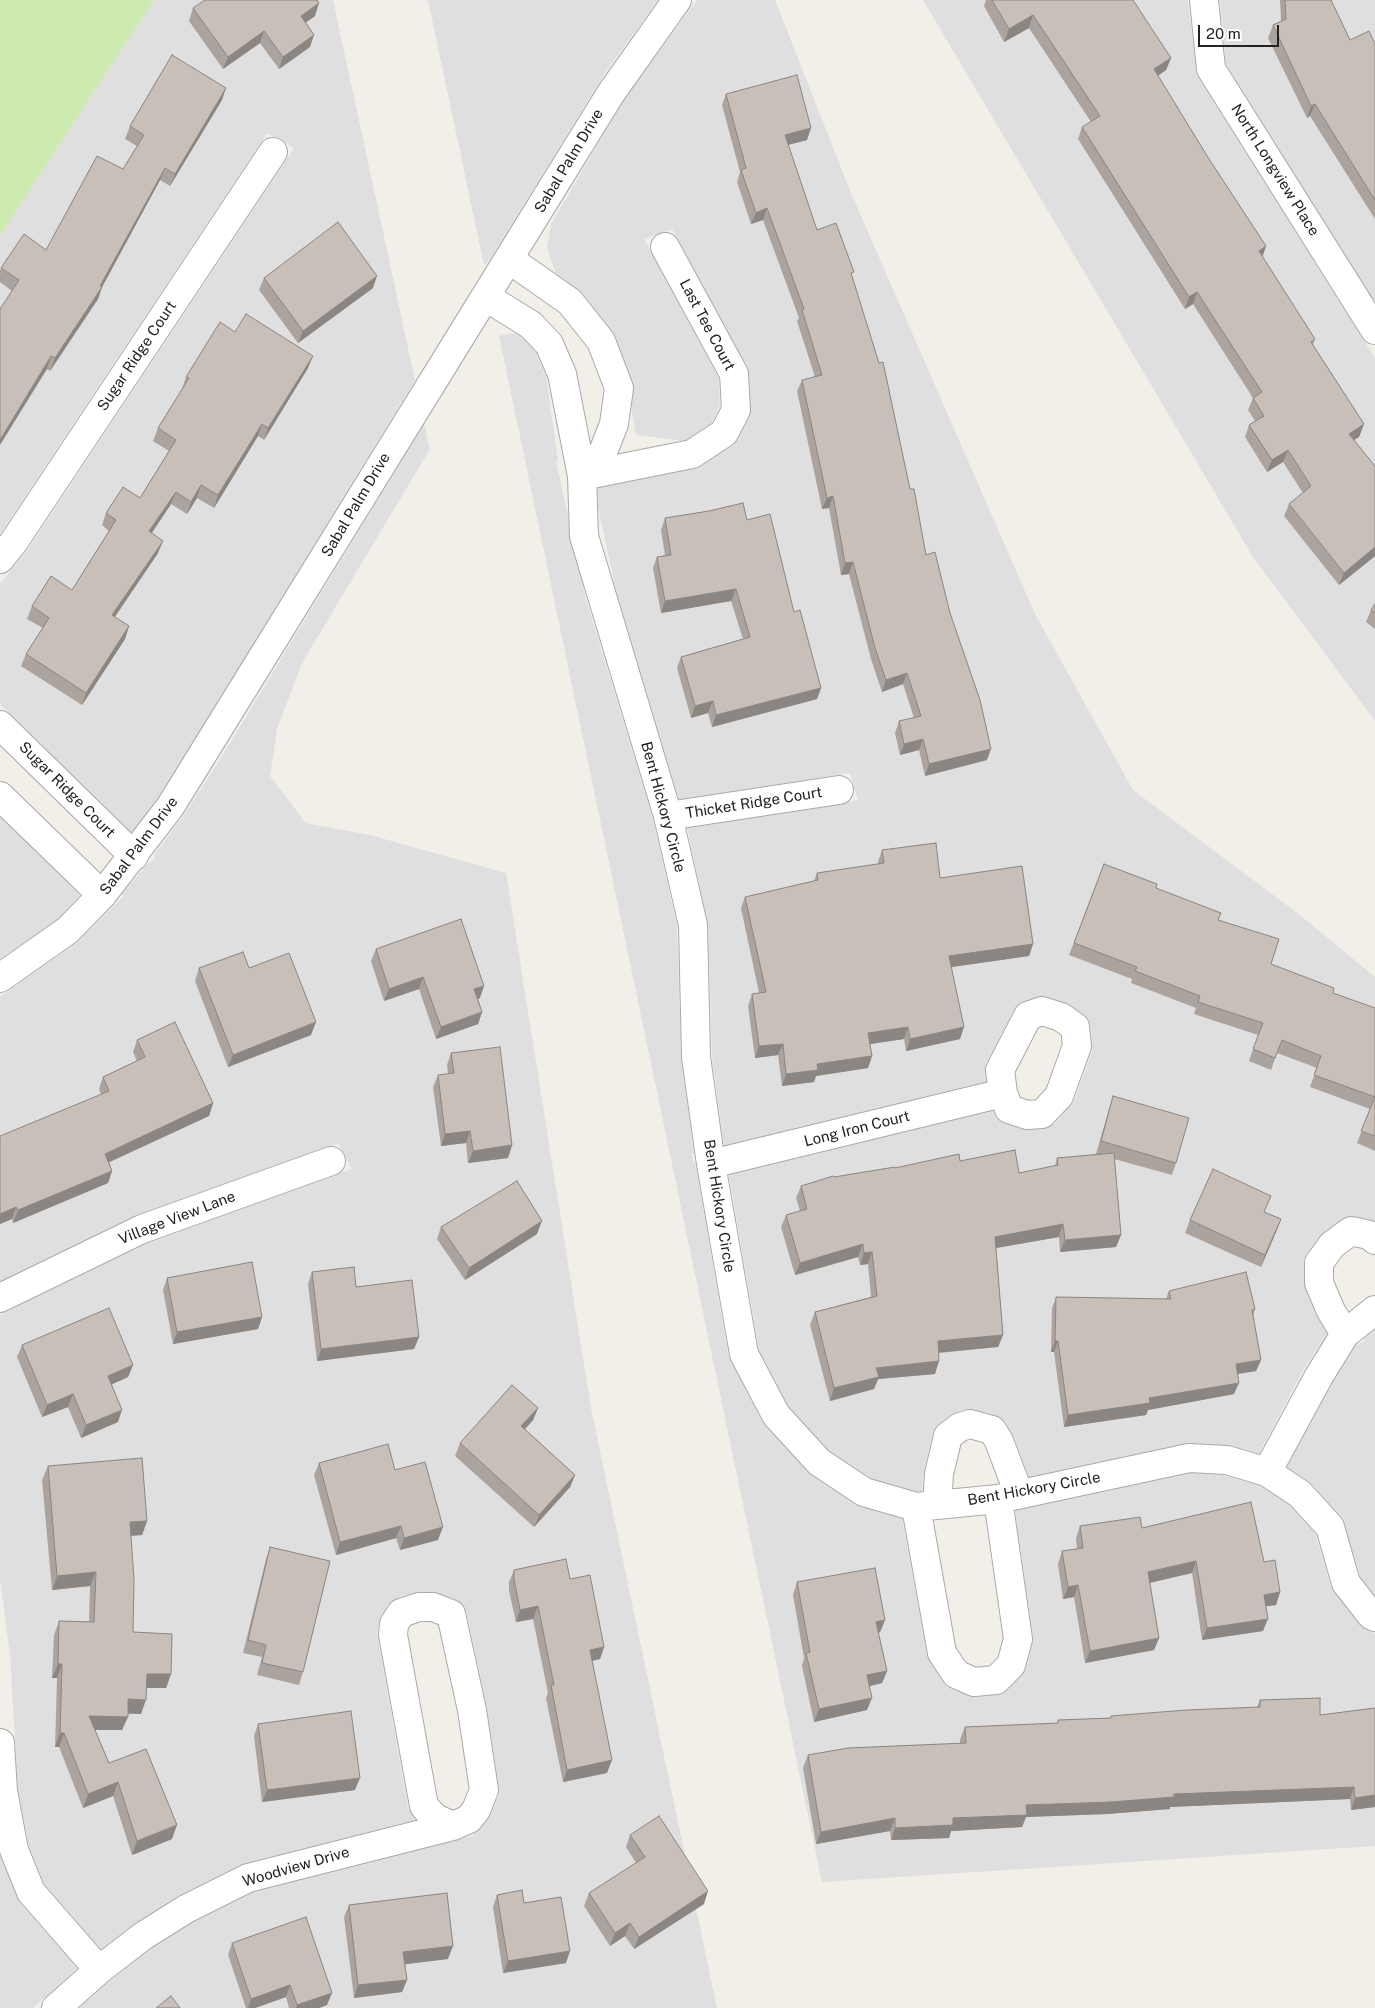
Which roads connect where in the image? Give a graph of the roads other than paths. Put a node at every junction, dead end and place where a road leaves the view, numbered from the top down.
1 (677, 0) edge
2 (1204, 0) edge
3 (273, 152) dead end
4 (665, 247) dead end
5 (510, 259) junction
6 (486, 297) junction
7 (1375, 330) edge
8 (582, 476) junction
9 (0, 560) edge
10 (0, 725) edge
11 (839, 790) dead end
12 (0, 796) edge
13 (668, 816) junction
14 (134, 856) junction
15 (102, 895) junction
16 (0, 978) edge
17 (1003, 1093) dead end
18 (331, 1161) dead end
19 (711, 1164) junction
20 (1375, 1240) edge
21 (0, 1298) edge
22 (1375, 1310) edge
23 (1345, 1334) junction
24 (1266, 1472) junction
25 (1008, 1497) junction
26 (927, 1506) junction
27 (1375, 1618) edge
28 (0, 1743) edge
29 (453, 1826) junction
30 (99, 1970) junction
31 (56, 2008) edge

1 - 5 street, Sabal Palm Drive
2 - 7 street, North Longview Place
3 - 9 street, Sugar Ridge Court
4 - 8 street, Last Tee Court
5 - 6 street, Sabal Palm Drive
5 - 8 street
6 - 8 street, Bent Hickory Circle
6 - 14 street, Sabal Palm Drive
8 - 13 street, Bent Hickory Circle
10 - 14 street, Sugar Ridge Court
11 - 13 street, Thicket Ridge Court
12 - 15 street
13 - 19 street, Bent Hickory Circle
14 - 15 street, Sabal Palm Drive
15 - 16 street, Sabal Palm Drive
17 - 19 street, Long Iron Court
18 - 21 street, Village View Lane
19 - 26 street, Bent Hickory Circle
20 - 23 street
22 - 23 street
23 - 24 street
24 - 25 street, Bent Hickory Circle
24 - 27 street, Bent Hickory Circle
25 - 26 street, Bent Hickory Circle
25 - 26 street
25 - 26 street
28 - 30 street
29 - 29 street
29 - 30 street, Woodview Drive
30 - 31 street, Woodview Drive

